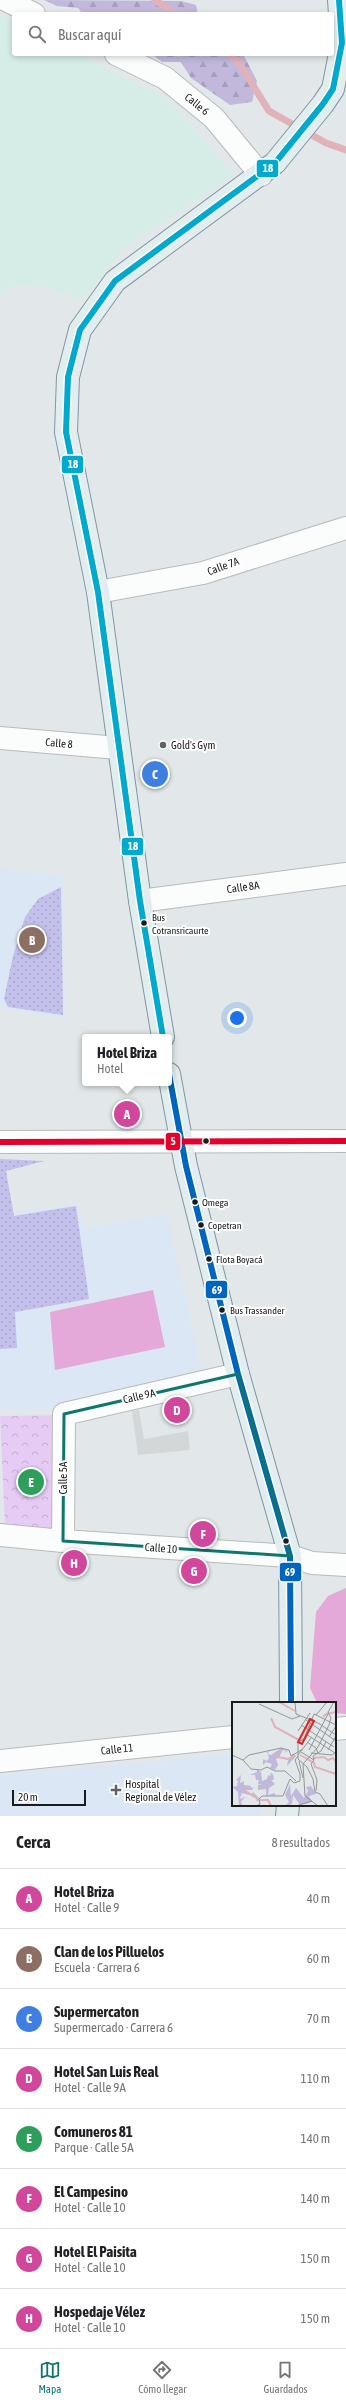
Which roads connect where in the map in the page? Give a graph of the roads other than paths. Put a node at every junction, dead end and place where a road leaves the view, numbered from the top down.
1 (6, 0) edge
2 (339, 0) edge
3 (30, 12) edge
4 (120, 56) edge
5 (342, 64) edge
6 (261, 174) junction
7 (346, 528) edge
8 (98, 592) junction
9 (0, 738) edge
10 (118, 748) junction
11 (346, 874) edge
12 (140, 901) junction
13 (162, 1034) edge
14 (171, 1086) edge
15 (181, 1141) junction
16 (346, 1141) edge
17 (0, 1142) edge
18 (238, 1374) junction
19 (64, 1414) joint
20 (0, 1535) edge
21 (63, 1541) junction
22 (290, 1556) junction
23 (346, 1565) edge
24 (291, 1702) edge
25 (346, 1728) edge
26 (336, 1729) edge
27 (232, 1736) edge
28 (0, 1761) edge
29 (288, 1806) edge
30 (287, 1816) edge

1 - 3 street
2 - 5 main road
4 - 6 street, Calle 6
5 - 6 main road
6 - 8 main road
7 - 8 street, Calle 7A
8 - 10 main road
9 - 10 street, Calle 8
10 - 12 main road
11 - 12 street, Calle 8A
12 - 13 main road
14 - 15 main road
15 - 16 street
15 - 17 street
15 - 18 main road
18 - 19 street, Calle 9A
18 - 22 main road
19 - 21 street, Calle 5A
20 - 21 street, Calle 10
21 - 22 street, Calle 10
22 - 23 street, Calle 10
22 - 24 main road
25 - 26 street
27 - 28 street, Calle 11
29 - 30 main road

